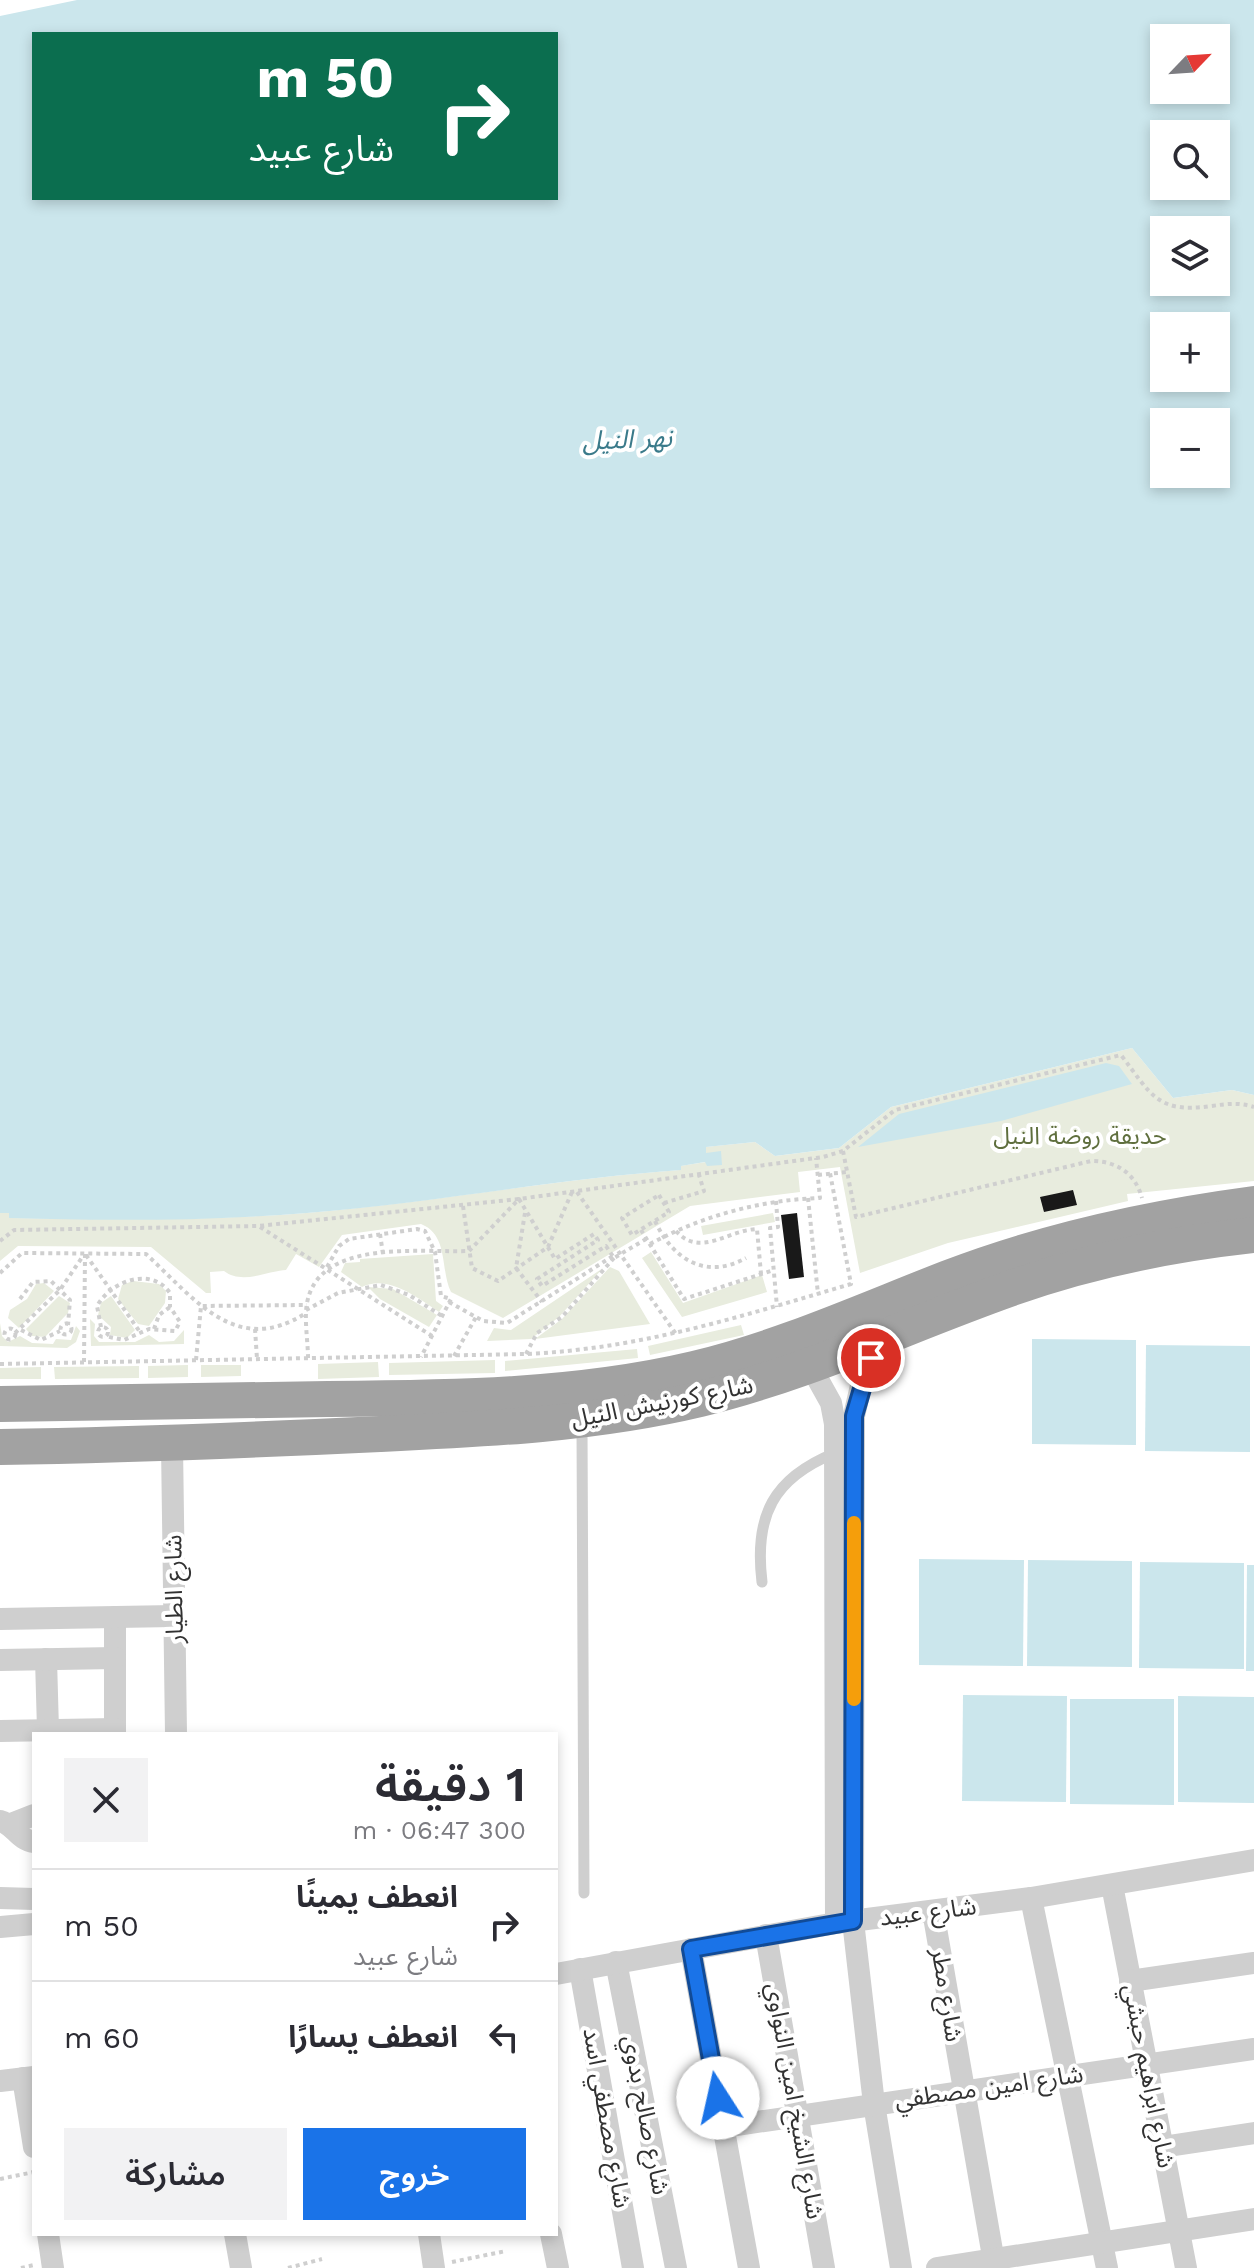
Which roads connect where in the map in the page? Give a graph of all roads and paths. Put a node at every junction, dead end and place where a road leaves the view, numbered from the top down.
1 (1254, 1107) edge
2 (843, 1151) junction
3 (816, 1158) junction
4 (847, 1172) junction
5 (830, 1173) junction
6 (699, 1175) junction
7 (818, 1175) junction
8 (574, 1192) junction
9 (1141, 1193) dead end
10 (808, 1198) junction
11 (519, 1199) junction
12 (776, 1201) junction
13 (664, 1203) junction
14 (1254, 1204) edge
15 (463, 1206) junction
16 (526, 1211) junction
17 (655, 1221) junction
18 (258, 1226) junction
19 (641, 1230) junction
20 (676, 1231) junction
21 (380, 1234) junction
22 (1254, 1235) edge
23 (662, 1237) junction
24 (0, 1241) edge
25 (648, 1242) junction
26 (548, 1247) junction
27 (469, 1251) junction
28 (435, 1252) junction
29 (85, 1254) junction
30 (383, 1254) junction
31 (620, 1255) junction
32 (614, 1257) junction
33 (746, 1258) dead end
34 (516, 1268) junction
35 (326, 1269) junction
36 (774, 1270) junction
37 (0, 1273) edge
38 (761, 1274) junction
39 (358, 1289) junction
40 (60, 1290) junction
41 (111, 1291) junction
42 (818, 1294) junction
43 (20, 1299) dead end
44 (449, 1302) junction
45 (542, 1302) junction
46 (201, 1306) junction
47 (170, 1307) junction
48 (777, 1307) junction
49 (306, 1309) junction
50 (442, 1316) junction
51 (476, 1317) junction
52 (68, 1325) junction
53 (154, 1329) junction
54 (255, 1329) junction
55 (21, 1330) junction
56 (60, 1331) junction
57 (140, 1332) junction
58 (15, 1333) dead end
59 (676, 1335) junction
60 (432, 1336) junction
61 (881, 1341) junction
62 (526, 1354) junction
63 (454, 1356) junction
64 (421, 1357) junction
65 (308, 1358) junction
66 (257, 1359) junction
67 (196, 1360) junction
68 (84, 1362) junction
69 (0, 1364) edge
70 (811, 1367) junction
71 (0, 1404) edge
72 (582, 1421) junction
73 (172, 1445) junction
74 (0, 1447) edge
75 (836, 1453) junction
76 (762, 1582) dead end
77 (174, 1616) junction
78 (115, 1617) junction
79 (0, 1619) edge
80 (115, 1658) junction
81 (46, 1659) junction
82 (0, 1660) edge
83 (48, 1730) junction
84 (0, 1731) edge
85 (115, 1732) edge
86 (176, 1732) edge
87 (32, 1815) edge
88 (5, 1822) edge
89 (32, 1841) edge
90 (1254, 1860) edge
91 (1112, 1885) junction
92 (584, 1893) dead end
93 (0, 1898) edge
94 (1031, 1898) junction
95 (32, 1899) edge
96 (933, 1911) junction
97 (844, 1922) junction
98 (32, 1924) edge
99 (0, 1927) edge
100 (766, 1935) junction
101 (691, 1949) junction
102 (616, 1962) junction
103 (1254, 1963) edge
104 (580, 1969) junction
105 (558, 1974) edge
106 (1130, 1981) junction
107 (1254, 2049) edge
108 (1146, 2064) junction
109 (1069, 2076) junction
110 (29, 2078) edge
111 (0, 2081) edge
112 (963, 2092) junction
113 (874, 2104) junction
114 (798, 2115) junction
115 (32, 2119) edge
116 (723, 2127) junction
117 (1254, 2133) edge
118 (1162, 2147) junction
119 (32, 2172) edge
120 (0, 2179) edge
121 (1254, 2219) edge
122 (1178, 2230) junction
123 (48, 2236) edge
124 (235, 2236) edge
125 (429, 2236) edge
126 (551, 2236) edge
127 (1102, 2245) junction
128 (506, 2251) dead end
129 (322, 2259) dead end
130 (995, 2264) edge
131 (434, 2267) edge
132 (53, 2268) edge
133 (241, 2268) edge
134 (288, 2268) edge
135 (558, 2268) edge
136 (633, 2268) edge
137 (676, 2268) edge
138 (749, 2268) edge
139 (824, 2268) edge
140 (901, 2268) edge
141 (937, 2268) edge
142 (1107, 2268) edge
143 (1186, 2268) edge

1 - 2 path
2 - 3 path
2 - 4 path
3 - 6 path
3 - 7 path
4 - 5 path
4 - 9 path
5 - 7 path
5 - 42 path
6 - 8 path
6 - 13 path
7 - 10 path
8 - 11 path
8 - 26 path
8 - 31 path
10 - 12 path
10 - 42 path
11 - 15 path
11 - 16 path
11 - 27 path
12 - 20 path
12 - 36 path
13 - 17 path
13 - 19 path
14 - 71 highway, شارع كورنيش النيل
15 - 18 path
15 - 27 path
16 - 26 path
16 - 34 path
17 - 19 path
17 - 23 path
18 - 24 path
18 - 35 path
19 - 25 path
20 - 23 path
20 - 38 path
21 - 28 path
21 - 30 path
21 - 35 path
22 - 61 highway, شارع كورنيش النيل
23 - 25 path
23 - 33 path
25 - 31 path
25 - 38 path
26 - 32 path
26 - 34 path
27 - 28 path
27 - 34 path
28 - 30 path
28 - 44 path
29 - 37 path
29 - 40 path
29 - 41 path
29 - 46 path
29 - 68 path
30 - 35 path
31 - 32 path
31 - 59 path
32 - 45 path
32 - 62 path
34 - 45 path
35 - 39 path
35 - 49 path
36 - 38 path
36 - 48 path
39 - 49 path
39 - 50 path
39 - 60 path
40 - 43 path
40 - 52 path
40 - 55 path
41 - 47 path
41 - 57 path
41 - 57 path
42 - 48 path
44 - 50 path
44 - 51 path
45 - 51 path
46 - 49 path
46 - 54 path
46 - 67 path
47 - 53 path
47 - 53 path
48 - 59 path
49 - 54 path
49 - 65 path
50 - 60 path
51 - 63 path
52 - 56 path
52 - 56 path
53 - 57 path
54 - 66 path
55 - 56 path
55 - 58 path
59 - 62 path
60 - 64 path
61 - 70 highway, شارع كورنيش النيل
61 - 97 street
62 - 63 path
63 - 64 path
64 - 65 path
65 - 66 path
66 - 67 path
67 - 68 path
68 - 69 path
70 - 72 highway, شارع كورنيش النيل
70 - 75 street
72 - 73 highway, شارع كورنيش النيل
72 - 92 lane
73 - 74 highway, شارع كورنيش النيل
73 - 77 street, شارع الطيار
75 - 76 lane
75 - 97 street
77 - 78 street
77 - 86 street, شارع الطيار
78 - 79 street
78 - 80 street
80 - 81 street
80 - 85 street
81 - 82 street
81 - 83 street
83 - 84 street
83 - 85 street
87 - 88 street
88 - 89 street
90 - 91 street, شارع عبيد
91 - 94 street, شارع عبيد
91 - 106 street, شارع ابراهيم حبشي
93 - 95 street
94 - 96 street, شارع عبيد
94 - 109 street
96 - 97 street, شارع عبيد
96 - 112 street, شارع مطر
97 - 100 street, شارع عبيد
97 - 113 street
98 - 99 street
100 - 101 street, شارع عبيد
100 - 114 street, شارع الشيخ امين النواوي
101 - 102 street, شارع عبيد
101 - 116 street
102 - 104 street, شارع عبيد
102 - 137 street, شارع صالح بدوي
103 - 106 street
104 - 105 street, شارع عبيد
104 - 136 street, شارع مصطفي اسد
106 - 108 street, شارع ابراهيم حبشي
107 - 108 street, شارع امين مصطفي
108 - 109 street, شارع امين مصطفي
108 - 118 street, شارع ابراهيم حبشي
109 - 112 street, شارع امين مصطفي
109 - 127 street
110 - 111 street
110 - 115 street
112 - 113 street, شارع امين مصطفي
112 - 130 street, شارع مطر
113 - 114 street, شارع امين مصطفي
113 - 140 street
114 - 116 street, شارع امين مصطفي
114 - 139 street, شارع الشيخ امين النواوي
116 - 138 street
117 - 118 street
118 - 122 street, شارع ابراهيم حبشي
119 - 120 path
121 - 122 street
122 - 127 street
122 - 143 street, شارع ابراهيم حبشي
123 - 132 street
124 - 133 street
125 - 131 street
126 - 135 street
127 - 130 street
127 - 142 street
128 - 131 path
129 - 134 path
130 - 141 street

